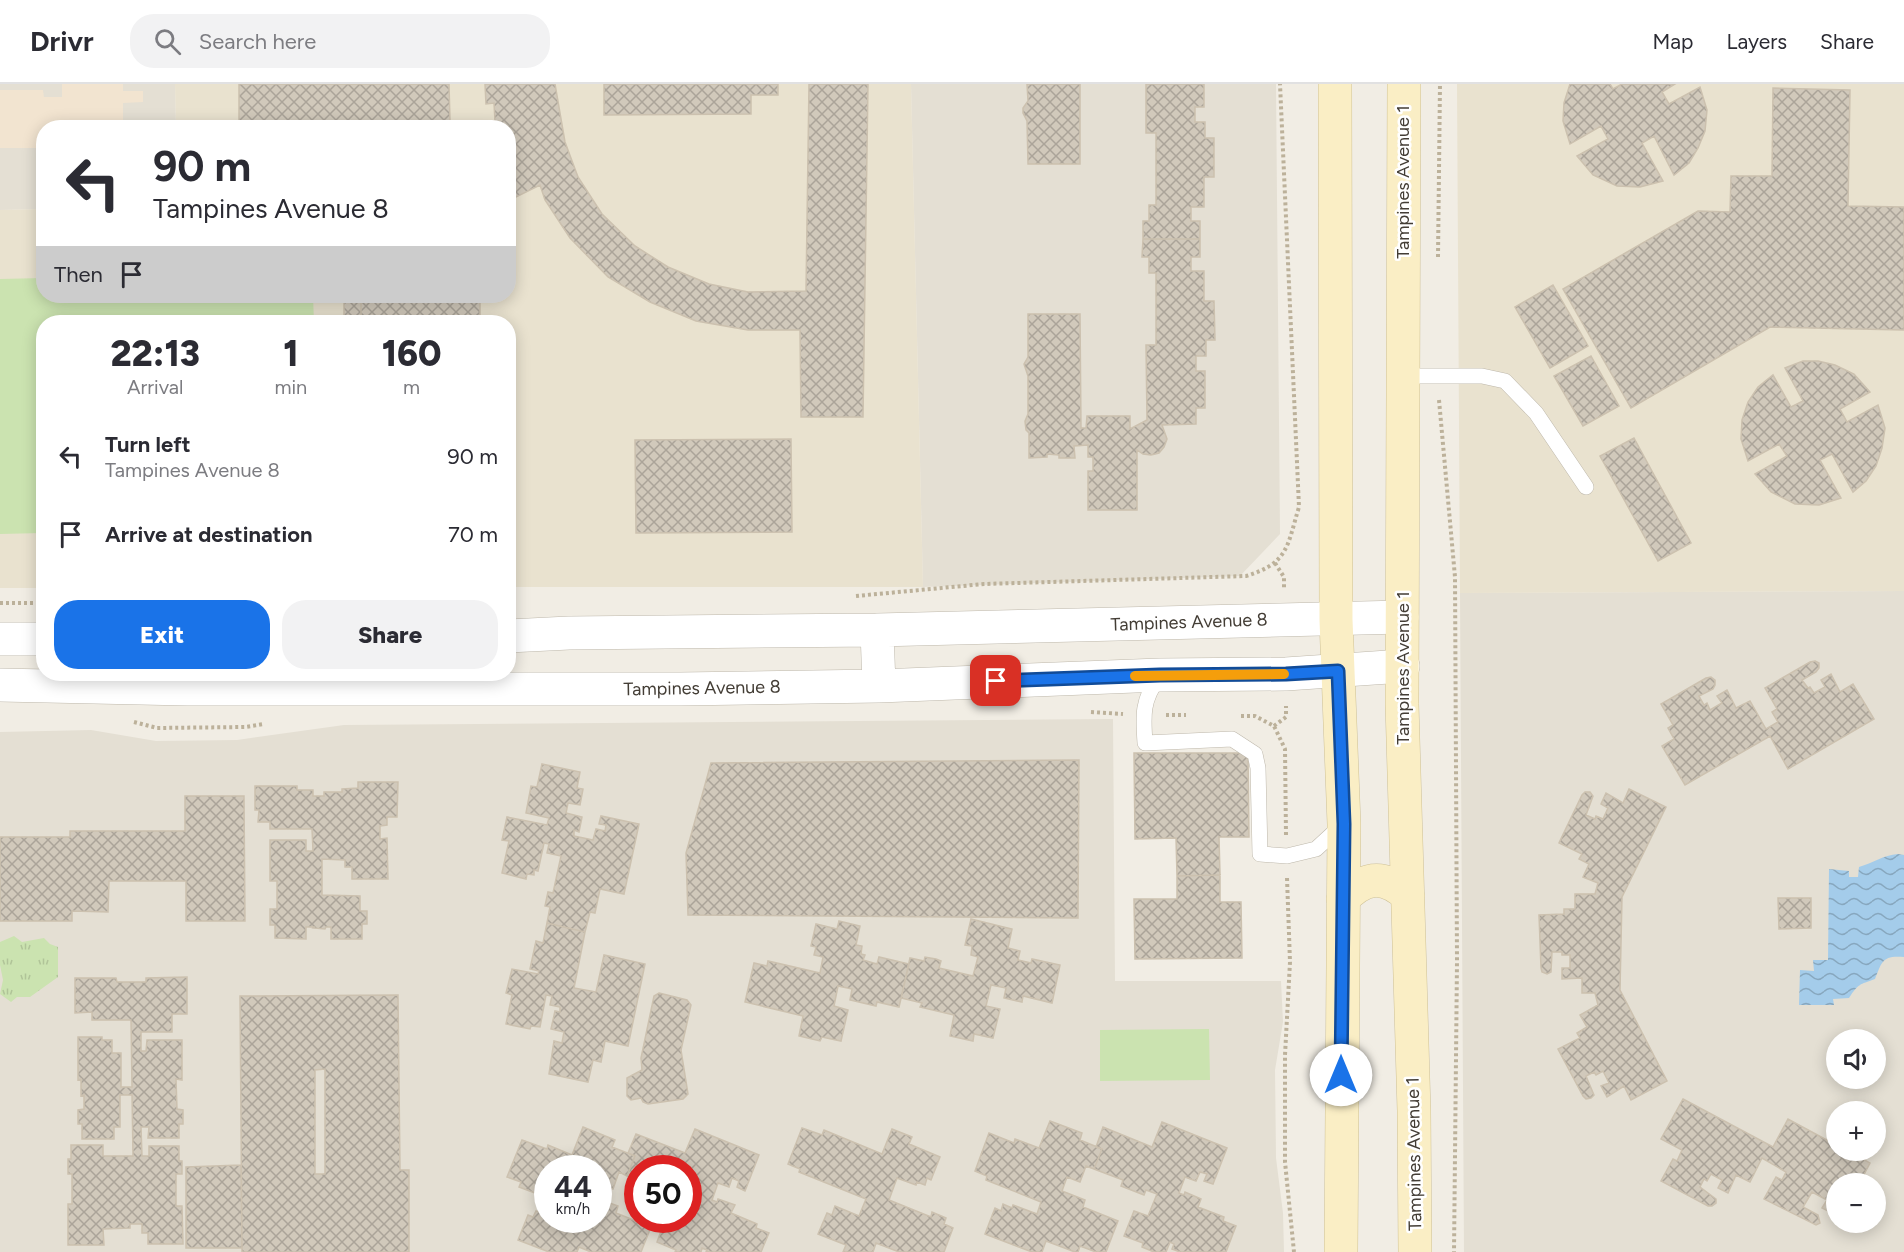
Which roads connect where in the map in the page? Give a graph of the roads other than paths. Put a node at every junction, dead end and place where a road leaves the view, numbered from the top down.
1 (1335, 84) edge
2 (1404, 84) edge
3 (1403, 376) junction
4 (1586, 487) dead end
5 (1402, 617) junction
6 (1336, 620) junction
7 (877, 630) junction
8 (516, 636) edge
9 (0, 639) edge
10 (36, 639) edge
11 (1403, 666) junction
12 (1338, 671) junction
13 (1160, 675) junction
14 (0, 685) edge
15 (879, 686) junction
16 (1344, 824) junction
17 (1408, 896) junction
18 (1343, 899) junction
19 (1341, 1252) edge
20 (1415, 1252) edge

1 - 6 main road
2 - 3 main road, Tampines Avenue 1
3 - 4 lane
3 - 5 main road, Tampines Avenue 1
5 - 6 street, Tampines Avenue 8
5 - 11 main road, Tampines Avenue 1
6 - 7 street, Tampines Avenue 8
6 - 12 main road
7 - 8 street, Tampines Avenue 8
7 - 15 street
9 - 10 street
11 - 12 street, Tampines Avenue 8
11 - 17 main road, Tampines Avenue 1
12 - 13 street, Tampines Avenue 8
12 - 16 main road
13 - 15 street, Tampines Avenue 8
13 - 16 lane
14 - 15 street, Tampines Avenue 8
16 - 18 main road
17 - 18 main road
17 - 20 main road, Tampines Avenue 1
18 - 19 main road

